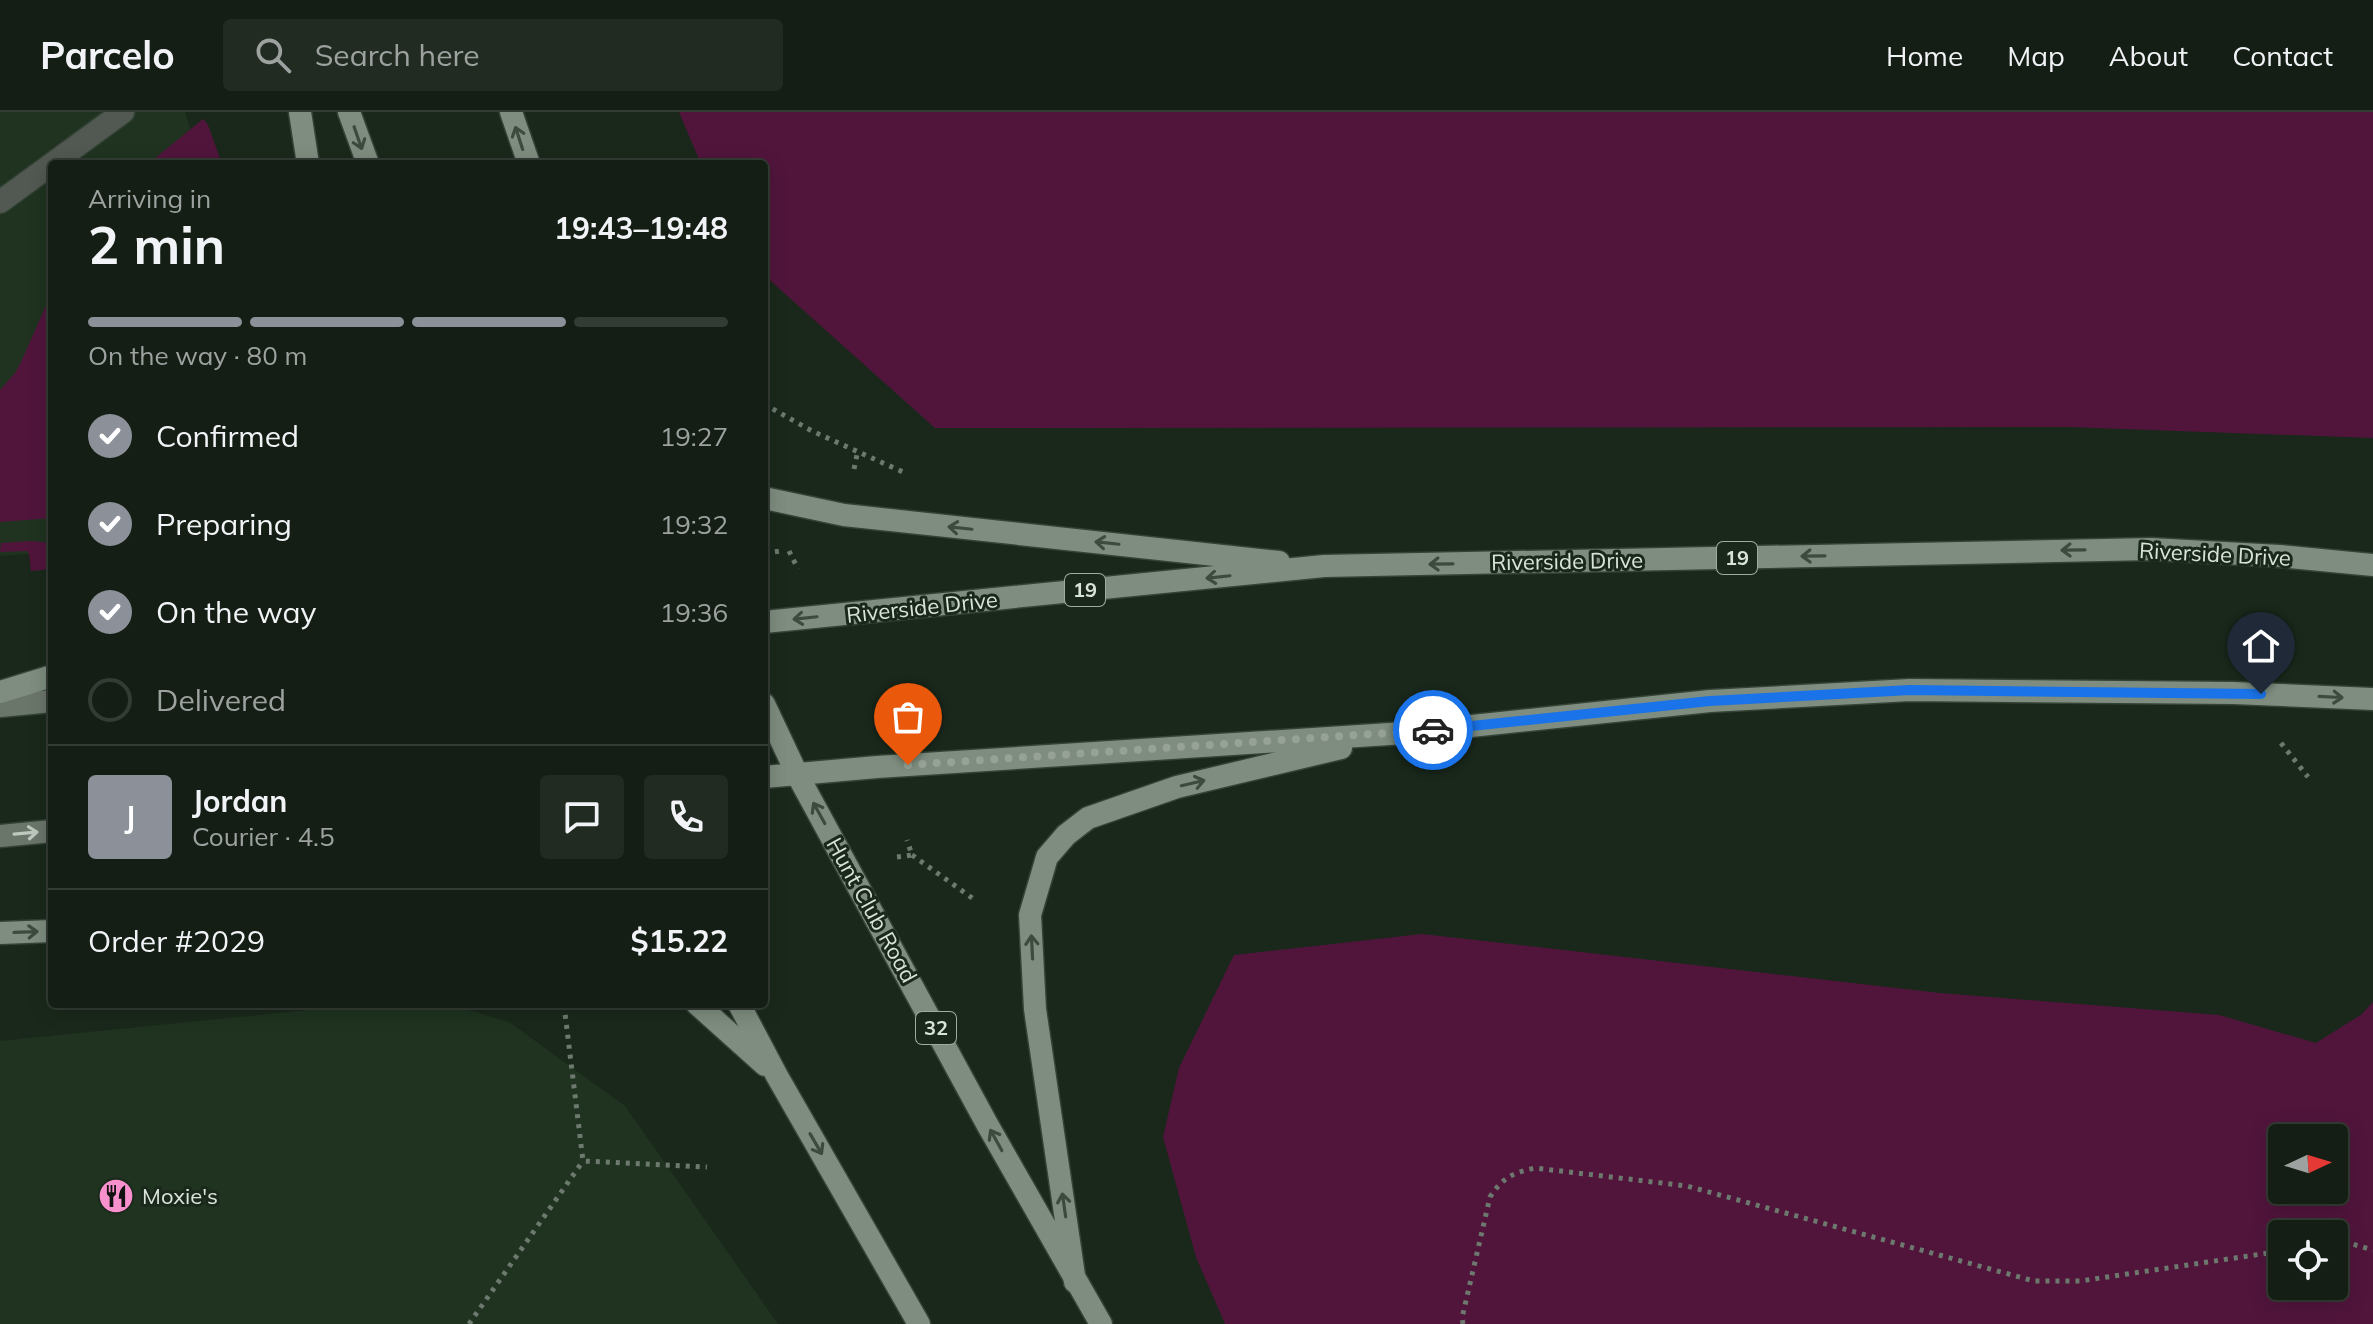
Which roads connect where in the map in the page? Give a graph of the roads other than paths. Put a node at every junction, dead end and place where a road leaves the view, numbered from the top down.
1 (123, 112) edge
2 (300, 112) edge
3 (349, 112) edge
4 (511, 112) edge
5 (57, 160) edge
6 (307, 160) edge
7 (367, 160) edge
8 (528, 160) edge
9 (48, 167) edge
10 (0, 202) edge
11 (768, 499) edge
12 (2373, 565) edge
13 (1324, 566) junction
14 (768, 622) edge
15 (48, 677) edge
16 (0, 692) edge
17 (2373, 699) edge
18 (48, 701) edge
19 (0, 706) edge
20 (768, 712) edge
21 (1405, 733) junction
22 (797, 774) junction
23 (768, 777) edge
24 (48, 831) edge
25 (0, 836) edge
26 (48, 931) edge
27 (0, 933) edge
28 (701, 1008) edge
29 (741, 1008) edge
30 (777, 1076) junction
31 (1075, 1282) junction
32 (919, 1324) edge
33 (1101, 1324) edge

1 - 5 lane
2 - 6 main road
3 -> 7 main road
8 -> 4 main road
9 - 10 lane
13 -> 11 main road
12 -> 13 main road, Riverside Drive / 19
13 -> 14 main road, Riverside Drive / 19
15 - 16 main road
21 -> 17 main road
18 - 19 main road
20 - 22 main road, Hunt Club Road / 32
21 - 22 main road
31 -> 21 main road
22 - 23 main road
31 -> 22 main road, Hunt Club Road / 32
25 -> 24 main road
27 -> 26 main road
28 - 30 main road
29 - 30 main road
30 -> 32 main road
31 - 33 main road, Hunt Club Road / 32

